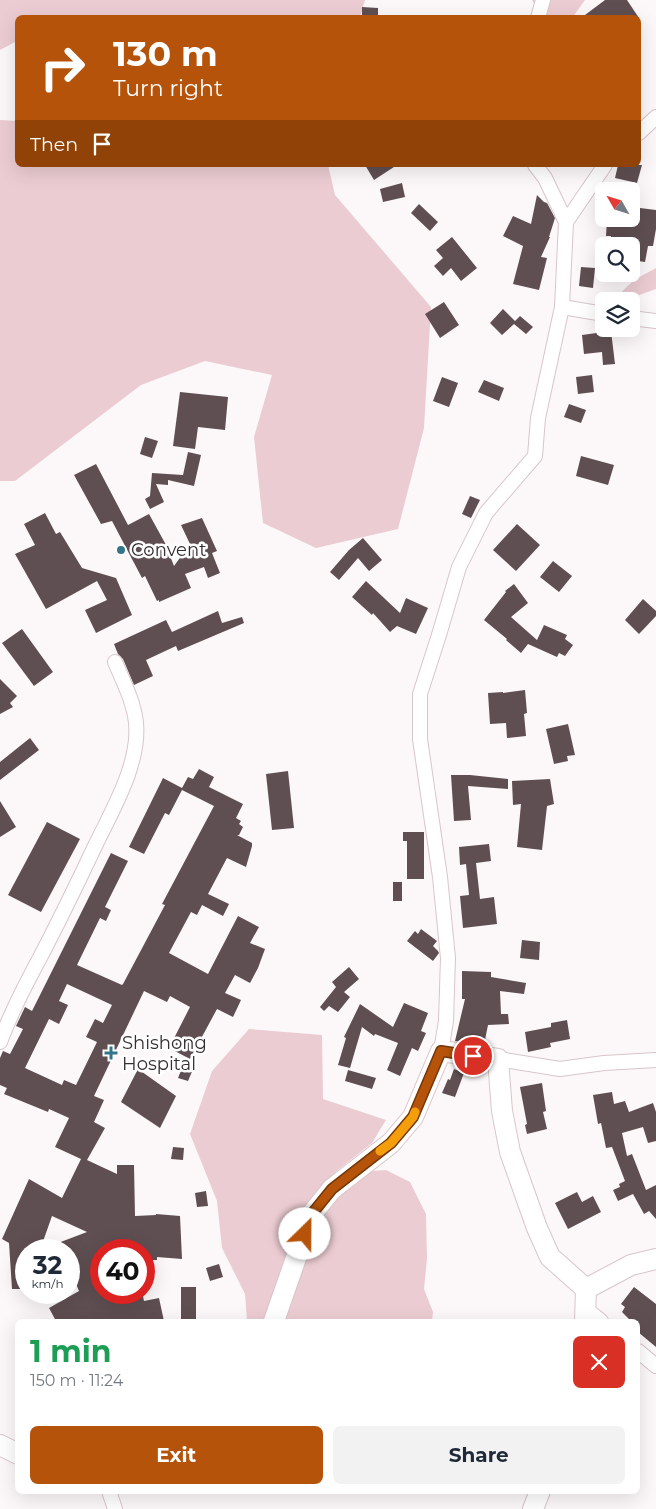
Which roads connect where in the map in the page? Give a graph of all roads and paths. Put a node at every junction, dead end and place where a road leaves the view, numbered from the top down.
1 (543, 0) edge
2 (539, 15) edge
3 (656, 117) edge
4 (641, 131) edge
5 (537, 167) edge
6 (604, 167) edge
7 (566, 222) junction
8 (562, 307) junction
9 (595, 312) edge
10 (640, 319) edge
11 (656, 321) edge
12 (116, 662) dead end
13 (0, 1042) edge
14 (441, 1051) junction
15 (498, 1059) junction
16 (656, 1060) edge
17 (656, 1258) edge
18 (586, 1289) junction
19 (590, 1317) edge
20 (275, 1319) edge
21 (640, 1353) edge
22 (656, 1366) edge
23 (0, 1445) edge
24 (15, 1452) edge
25 (110, 1494) edge
26 (539, 1494) edge
27 (115, 1509) edge
28 (534, 1509) edge

1 - 2 street
3 - 4 street
5 - 7 street
6 - 7 street
7 - 8 street
8 - 9 street
8 - 14 street
10 - 11 street
12 - 13 street
14 - 15 street
14 - 20 street
15 - 16 street
15 - 18 street
17 - 18 street
18 - 19 street
21 - 22 street
23 - 24 street
25 - 27 street
26 - 28 street

